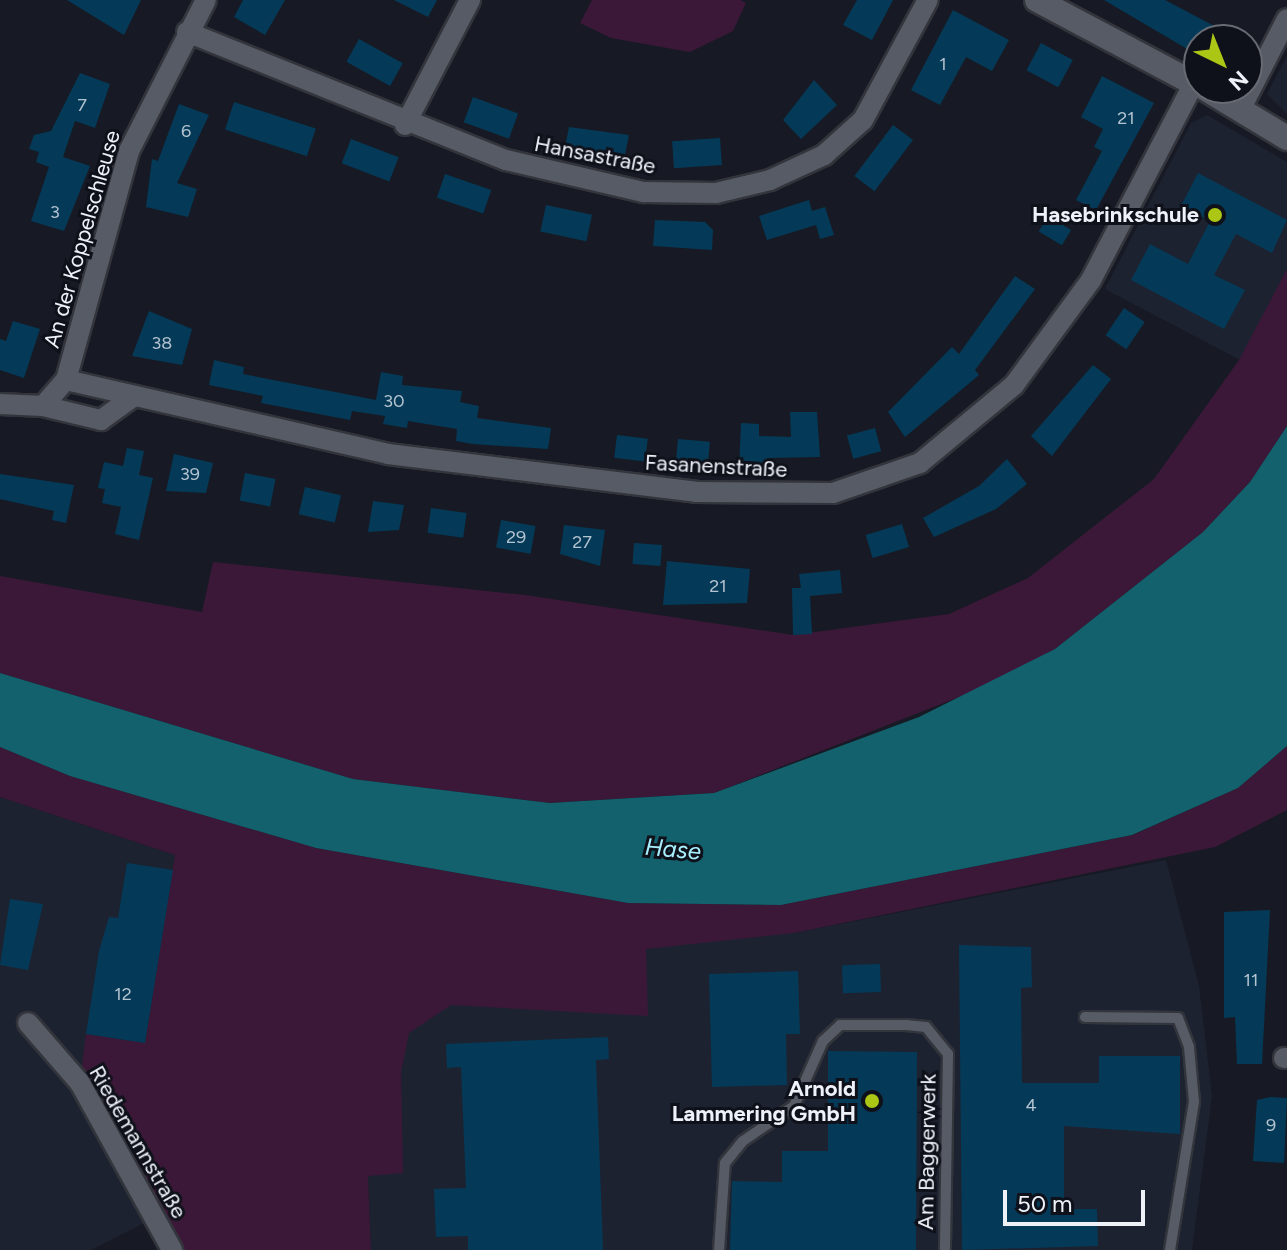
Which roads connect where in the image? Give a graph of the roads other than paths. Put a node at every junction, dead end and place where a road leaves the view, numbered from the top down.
1 (206, 0) edge
2 (470, 0) edge
3 (928, 0) edge
4 (1037, 0) edge
5 (1287, 19) edge
6 (187, 32) junction
7 (1183, 78) edge
8 (1189, 104) edge
9 (1233, 104) edge
10 (1241, 108) junction
11 (405, 125) junction
12 (1287, 138) edge
13 (66, 380) junction
14 (133, 397) junction
15 (0, 404) edge
16 (43, 406) junction
17 (1085, 1017) dead end
18 (28, 1023) dead end
19 (172, 1250) edge
20 (719, 1250) edge
21 (945, 1250) edge
22 (1170, 1250) edge

1 - 6 street, An der Koppelschleuse
2 - 11 street
3 - 11 street, Hansastraße
4 - 7 street
5 - 10 street
6 - 11 street, Hansastraße
6 - 13 street, An der Koppelschleuse
8 - 14 street, Fasanenstraße
9 - 10 street
10 - 12 street
13 - 14 street, Fasanenstraße
13 - 16 street, An der Koppelschleuse
14 - 16 street
15 - 16 street
17 - 22 lane
18 - 19 street, Riedemannstraße
20 - 21 lane, Am Baggerwerk

